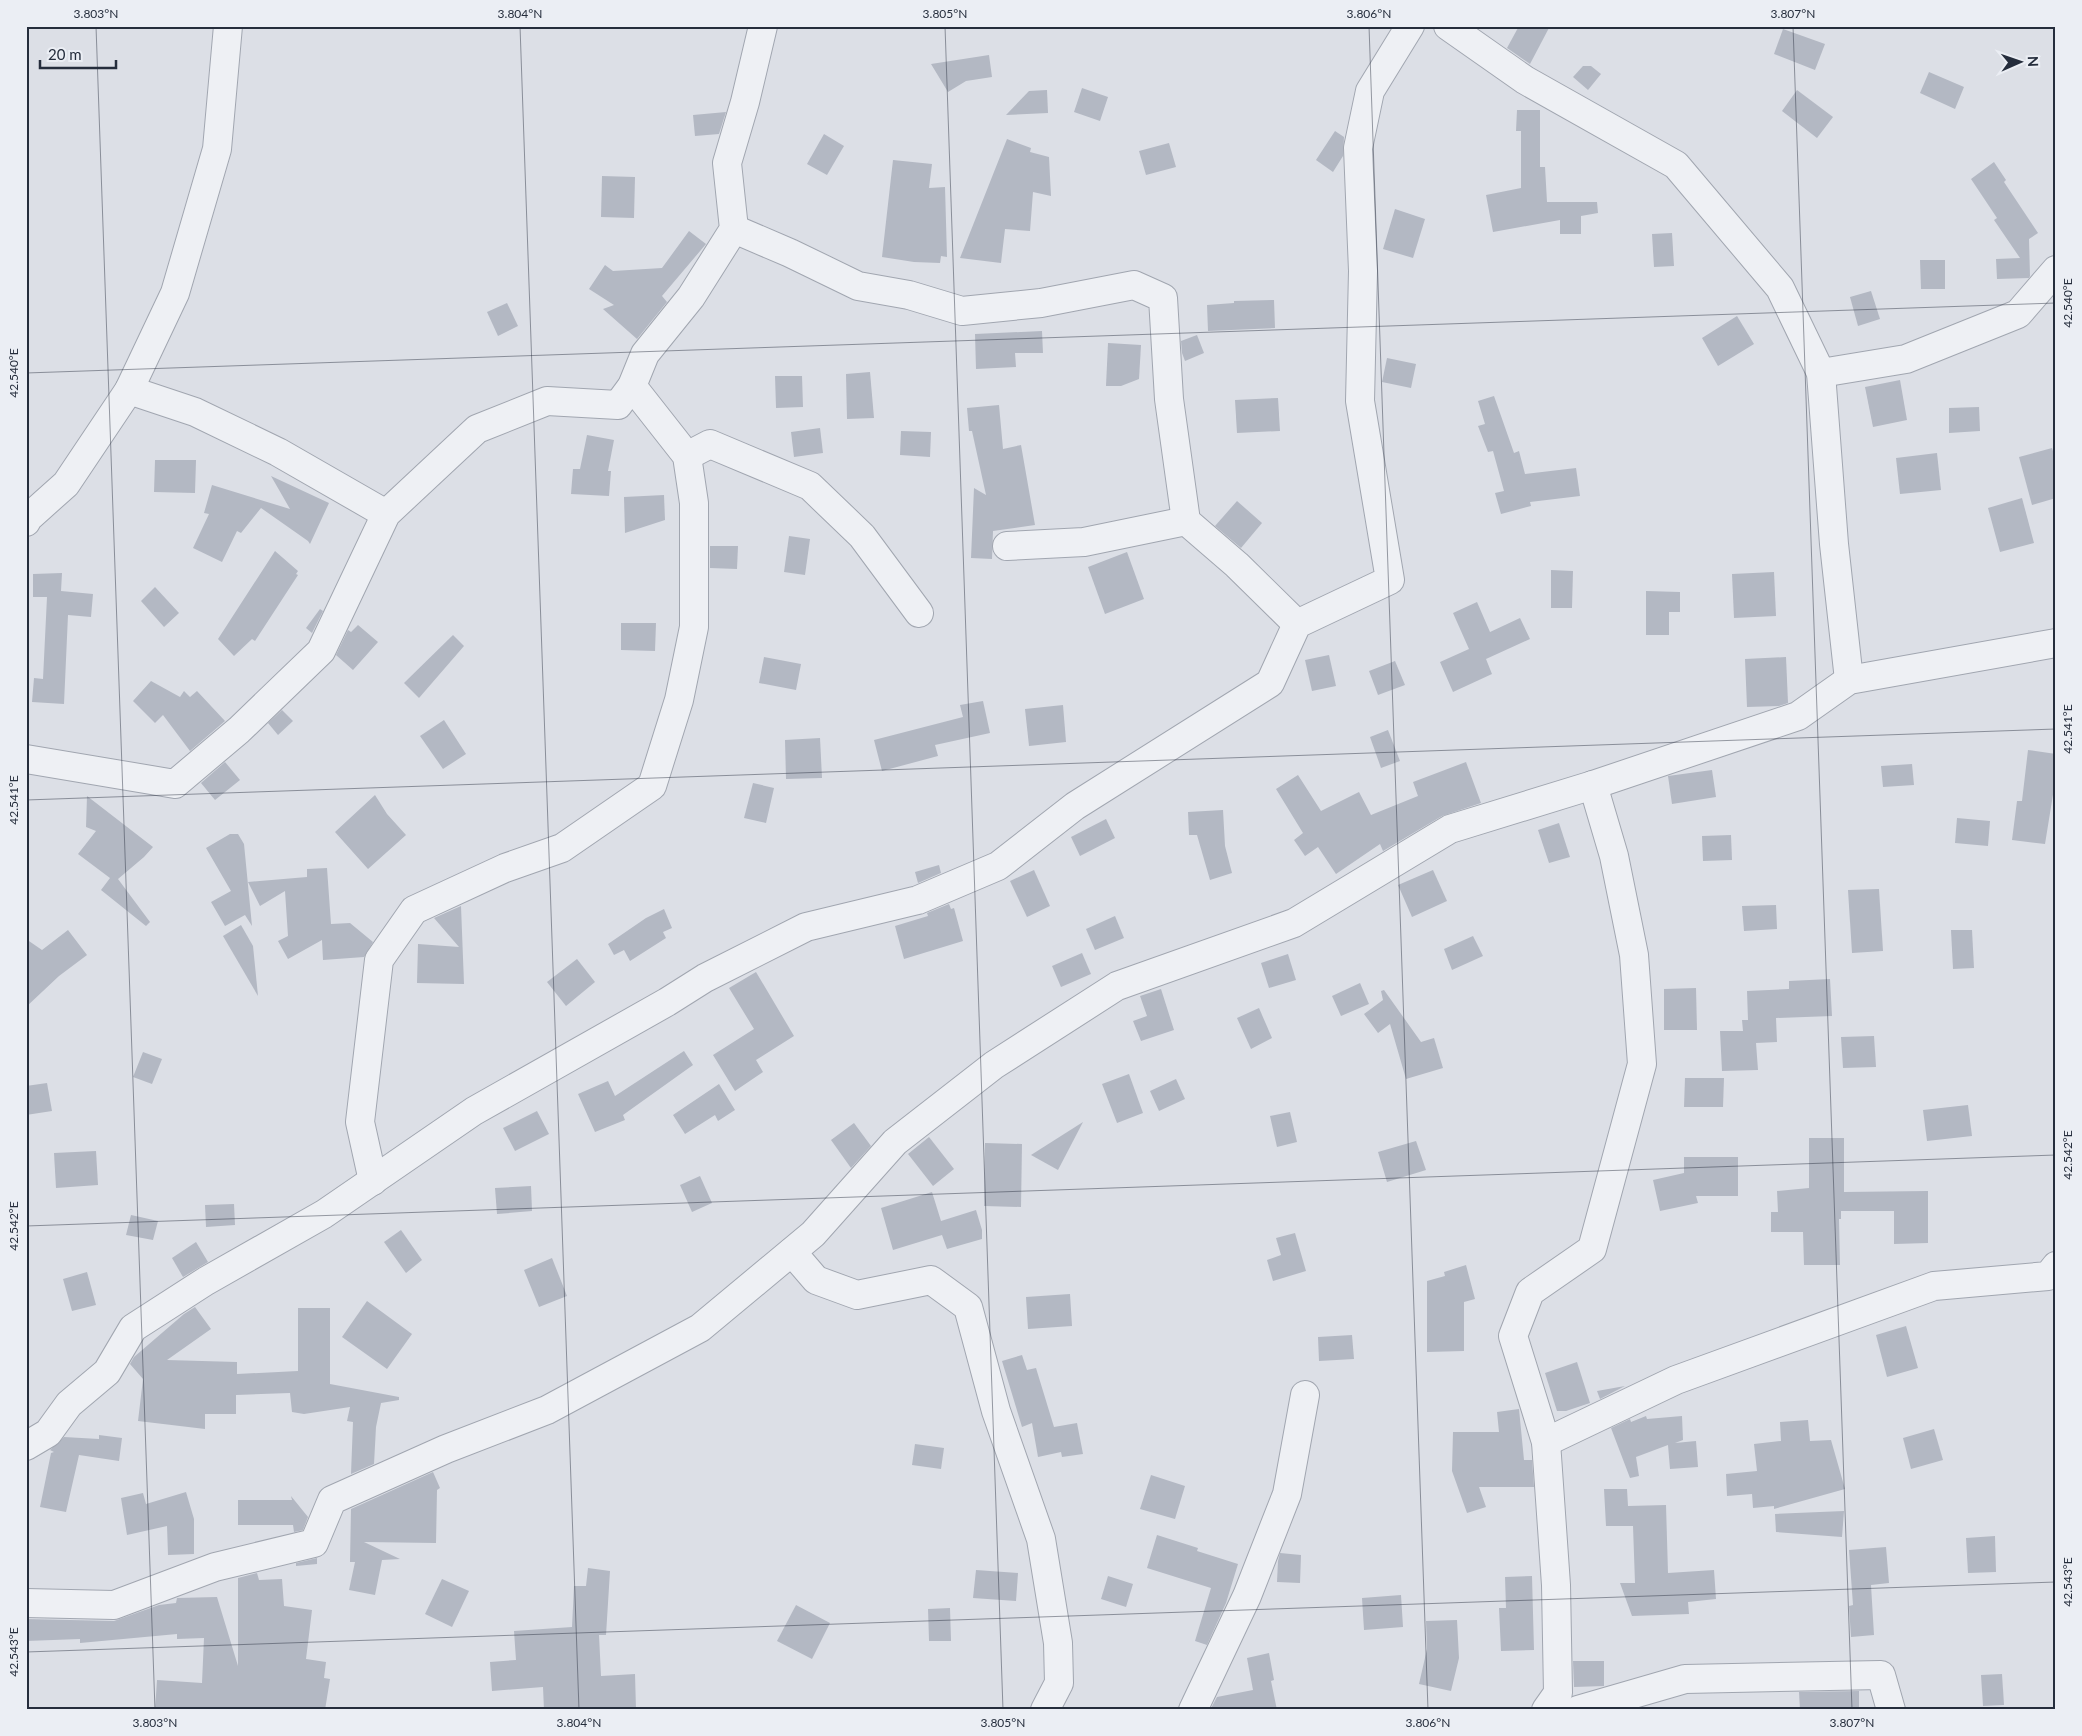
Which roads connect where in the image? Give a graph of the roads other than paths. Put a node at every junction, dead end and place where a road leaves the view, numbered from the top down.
1 (228, 26) edge
2 (763, 26) edge
3 (1410, 26) edge
4 (1448, 26) edge
5 (734, 229) junction
6 (2056, 270) edge
7 (1821, 373) junction
8 (632, 386) junction
9 (129, 390) junction
10 (687, 456) junction
11 (386, 514) junction
12 (1186, 521) junction
13 (26, 522) edge
14 (1007, 546) dead end
15 (919, 613) dead end
16 (1297, 624) junction
17 (2056, 643) edge
18 (1849, 680) junction
19 (26, 759) edge
20 (1593, 785) junction
21 (373, 1181) junction
22 (792, 1252) junction
23 (2056, 1266) edge
24 (1305, 1395) dead end
25 (1546, 1442) junction
26 (26, 1446) edge
27 (26, 1603) edge
28 (1045, 1710) edge
29 (1193, 1710) edge
30 (1546, 1710) edge
31 (1578, 1710) edge
32 (1891, 1710) edge

1 - 9 street
2 - 5 street
3 - 16 street
4 - 7 street
5 - 8 street
5 - 12 street
6 - 7 street
7 - 18 street
8 - 10 street
8 - 11 street
9 - 11 street
9 - 13 street
10 - 15 street
10 - 21 street
11 - 19 street
12 - 14 street
12 - 16 street
16 - 21 street
17 - 18 street
18 - 20 street
20 - 22 street
20 - 25 street
21 - 26 street
22 - 27 street
22 - 28 street
23 - 25 street
24 - 29 street
25 - 30 street
31 - 32 street

